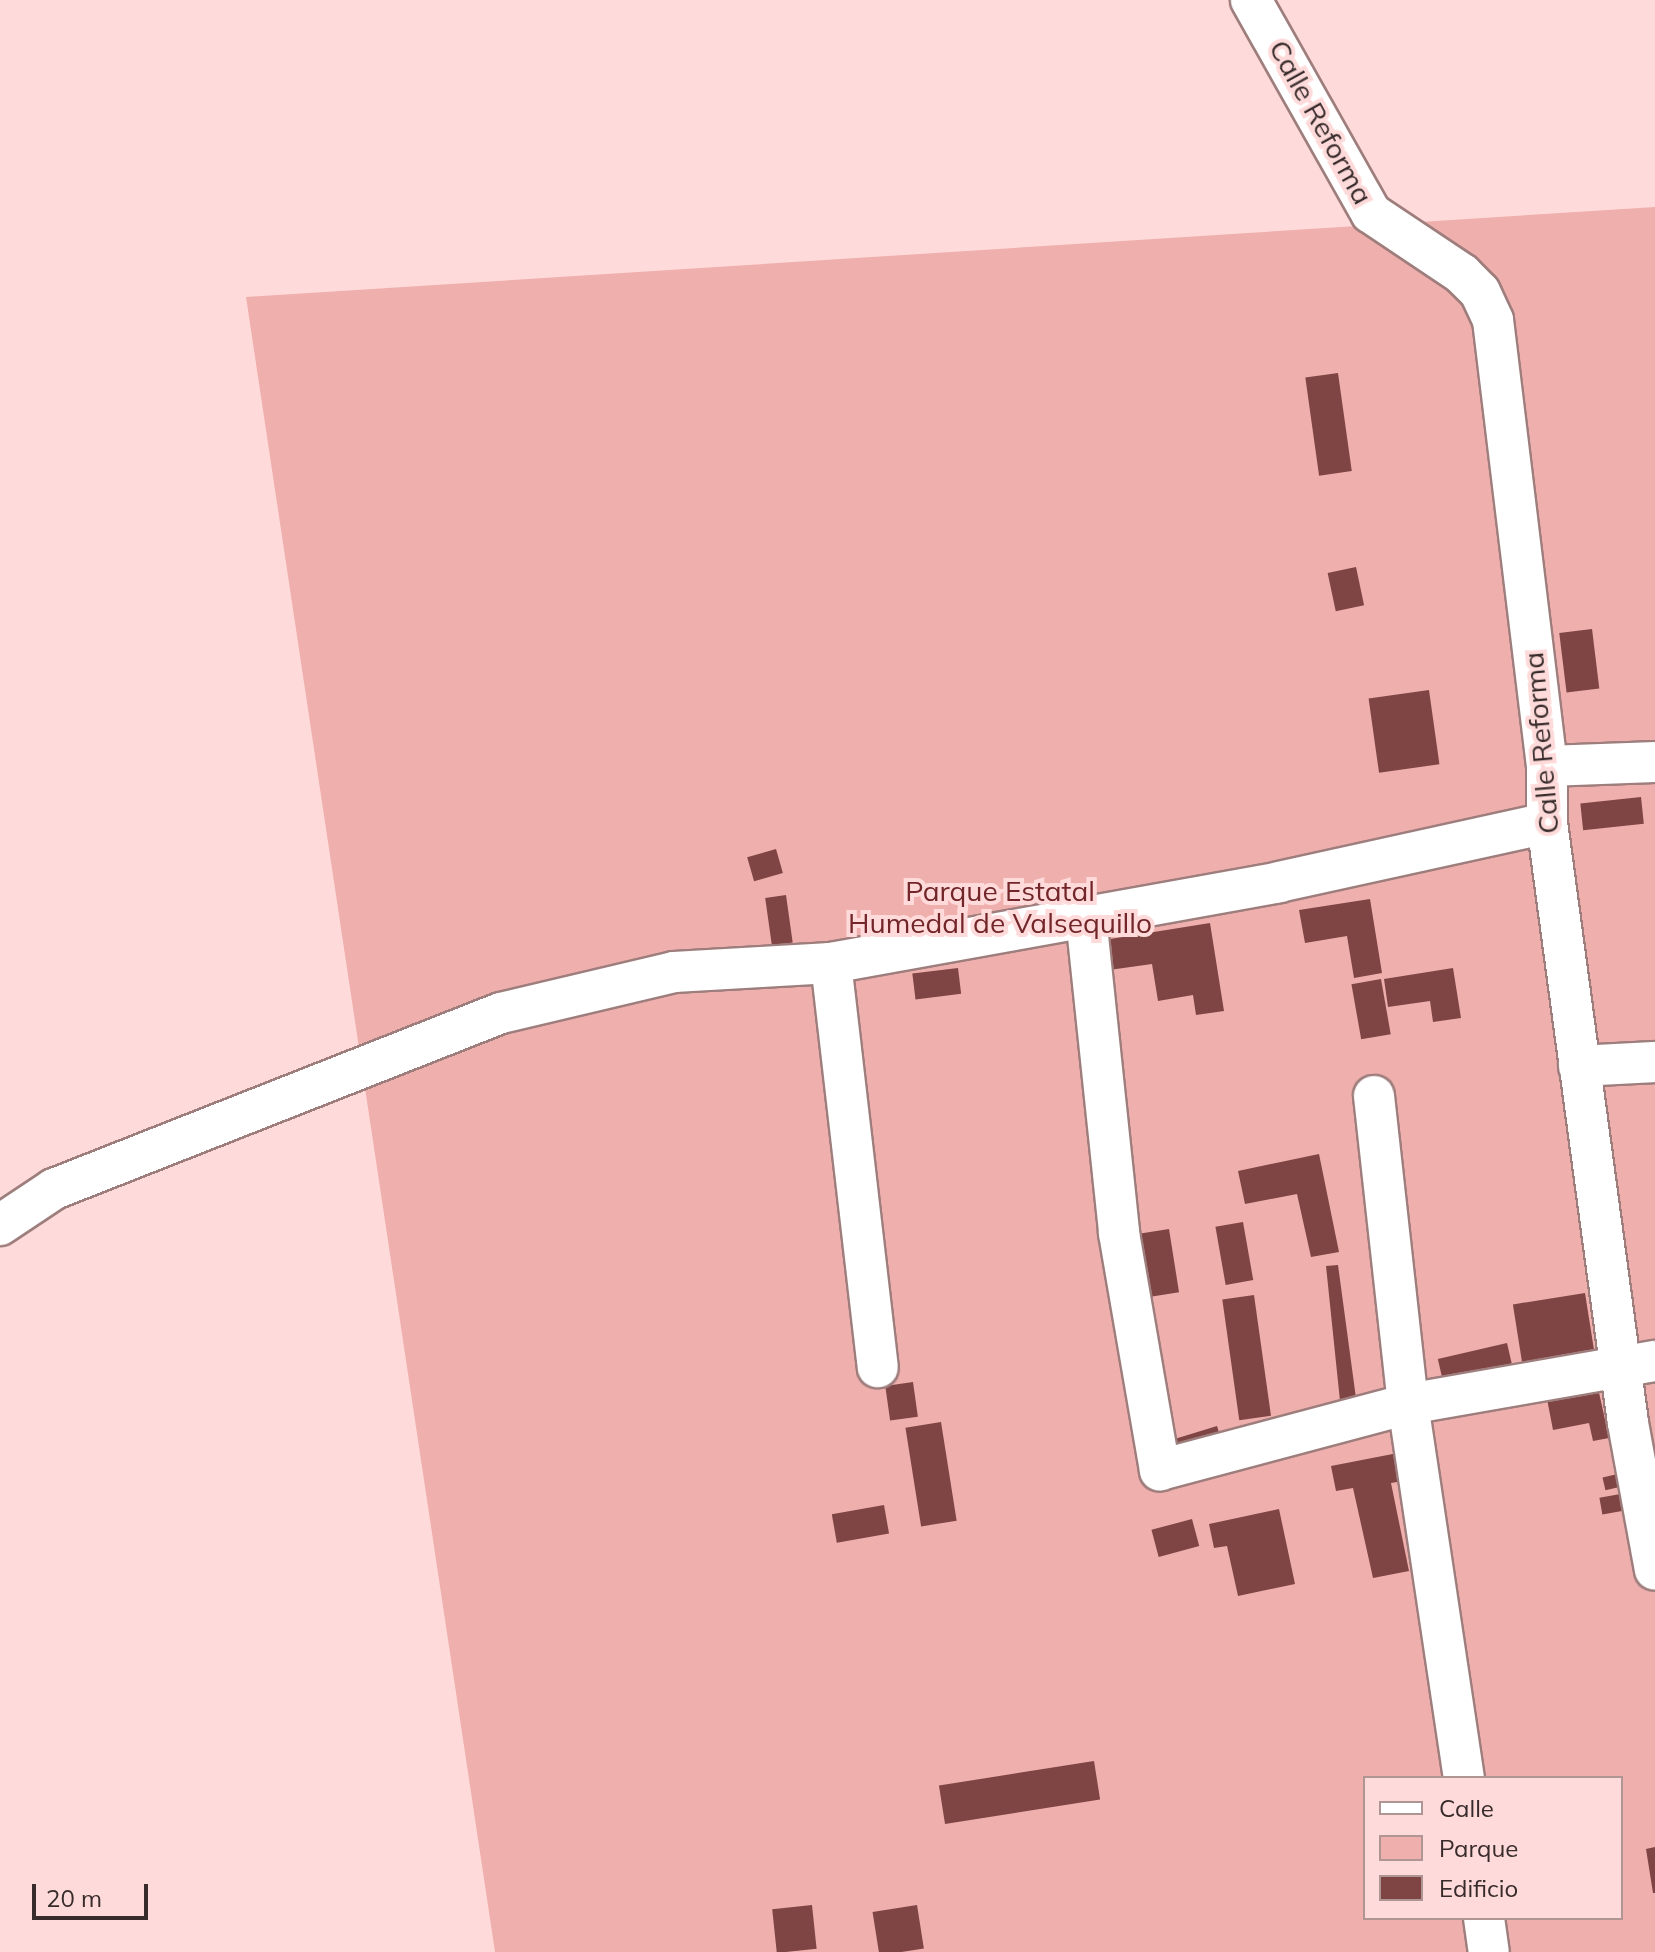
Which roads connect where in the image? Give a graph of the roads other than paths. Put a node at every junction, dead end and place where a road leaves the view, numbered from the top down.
1 (1251, 0) edge
2 (1655, 762) edge
3 (1547, 766) junction
4 (1547, 823) junction
5 (1086, 917) junction
6 (831, 963) junction
7 (1655, 1062) edge
8 (1579, 1066) junction
9 (1374, 1096) dead end
10 (0, 1225) edge
11 (1638, 1363) edge
12 (878, 1367) dead end
13 (1408, 1404) junction
14 (1655, 1570) edge
15 (1464, 1776) edge
16 (1484, 1920) edge
17 (1489, 1952) edge

1 - 3 street, Calle Reforma
2 - 3 street
3 - 4 street, Calle Reforma
4 - 5 street
4 - 8 street, Calle Reforma
5 - 6 street
5 - 13 street
6 - 10 street
6 - 12 street
7 - 8 street
8 - 11 street, Calle Reforma
9 - 13 street
11 - 13 street
11 - 14 street, Calle Reforma
13 - 15 street
16 - 17 street

